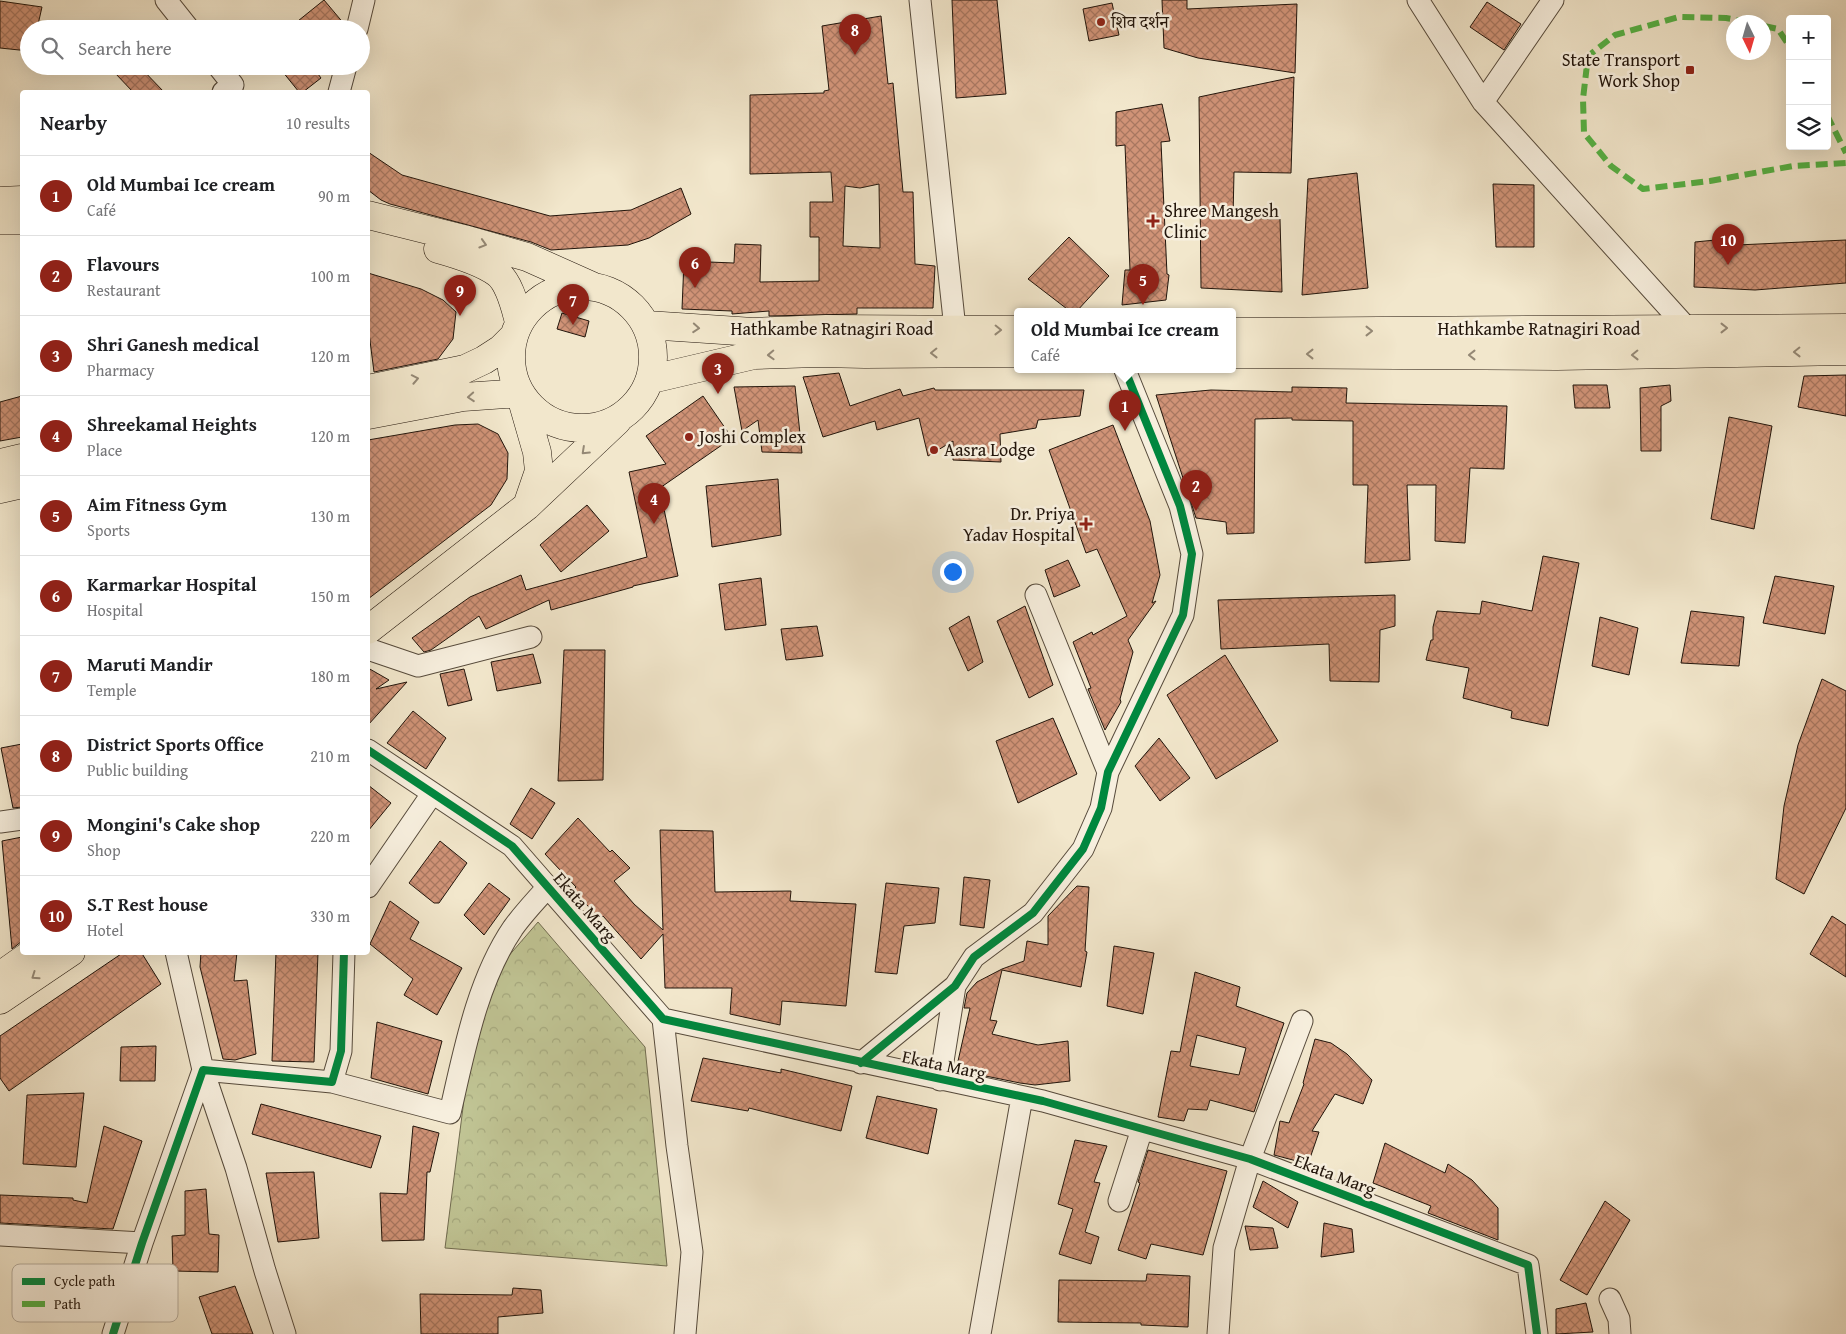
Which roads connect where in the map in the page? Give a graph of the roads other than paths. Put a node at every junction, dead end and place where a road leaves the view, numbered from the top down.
1 (166, 0) edge
2 (364, 0) edge
3 (920, 0) edge
4 (1418, 0) edge
5 (1553, 0) edge
6 (182, 20) edge
7 (358, 20) edge
8 (225, 75) edge
9 (344, 75) edge
10 (227, 90) edge
11 (340, 90) edge
12 (1483, 102) junction
13 (0, 200) edge
14 (20, 200) edge
15 (370, 215) edge
16 (0, 220) edge
17 (20, 220) edge
18 (370, 233) edge
19 (593, 286) junction
20 (647, 325) junction
21 (1846, 328) edge
22 (955, 329) junction
23 (516, 330) junction
24 (1014, 330) edge
25 (1236, 332) edge
26 (1687, 341) junction
27 (1846, 351) edge
28 (1014, 353) edge
29 (1236, 354) edge
30 (1126, 373) edge
31 (652, 379) junction
32 (370, 388) edge
33 (520, 393) junction
34 (370, 415) edge
35 (621, 418) junction
36 (20, 458) edge
37 (0, 463) edge
38 (20, 484) edge
39 (0, 489) edge
40 (527, 506) junction
41 (1036, 594) dead end
42 (370, 628) edge
43 (531, 637) dead end
44 (370, 650) edge
45 (370, 751) edge
46 (1108, 772) junction
47 (432, 794) junction
48 (20, 819) edge
49 (0, 822) edge
50 (370, 884) edge
51 (548, 887) junction
52 (30, 955) edge
53 (67, 955) edge
54 (177, 955) edge
55 (344, 955) edge
56 (0, 976) edge
57 (955, 986) junction
58 (0, 1000) edge
59 (663, 1019) junction
60 (1302, 1021) dead end
61 (861, 1063) junction
62 (203, 1070) junction
63 (940, 1080) junction
64 (332, 1082) junction
65 (1022, 1097) junction
66 (1142, 1129) junction
67 (1250, 1158) junction
68 (1118, 1201) dead end
69 (0, 1235) edge
70 (142, 1242) junction
71 (135, 1264) edge
72 (1610, 1299) dead end
73 (117, 1322) edge
74 (113, 1334) edge
75 (285, 1334) edge
76 (685, 1334) edge
77 (980, 1334) edge
78 (1218, 1334) edge
79 (1537, 1334) edge
80 (1620, 1334) edge

1 - 6 street
2 - 7 street
3 - 22 street
4 - 12 street
5 - 12 street
8 - 10 street
9 - 11 street
12 - 26 street
13 - 14 main road
15 -> 19 main road
16 - 17 main road
18 - 23 main road
19 - 20 main road
19 - 23 main road
20 -> 22 main road, Hathkambe Ratnagiri Road
20 - 31 main road
26 -> 21 main road, Hathkambe Ratnagiri Road
22 -> 24 main road, Hathkambe Ratnagiri Road
32 -> 23 main road
23 - 33 main road
25 -> 26 main road, Hathkambe Ratnagiri Road
27 -> 26 main road
26 -> 29 main road
28 -> 31 main road
30 - 46 street
31 - 35 main road
33 -> 34 main road
33 - 35 main road
33 - 40 main road
35 -> 40 main road
36 - 37 main road
38 - 39 main road
40 - 42 main road
41 - 46 street
43 - 44 street
45 - 47 street, Ekata Marg
46 - 57 street
47 - 50 street
47 - 51 street, Ekata Marg
48 - 49 street
51 - 59 street, Ekata Marg
51 - 64 street
52 - 56 main road
53 -> 58 main road
54 - 62 street
55 - 64 street
57 - 61 street
57 - 63 street
59 - 61 street, Ekata Marg
59 - 76 street
60 - 67 street
61 - 63 street, Ekata Marg
62 - 64 street
62 - 70 street
62 - 75 street
63 - 65 street, Ekata Marg
65 - 66 street, Ekata Marg
65 - 77 street
66 - 67 street, Ekata Marg
66 - 68 street
67 - 78 street
67 - 79 street, Ekata Marg
69 - 70 street
70 - 71 street
72 - 80 street
73 - 74 street

